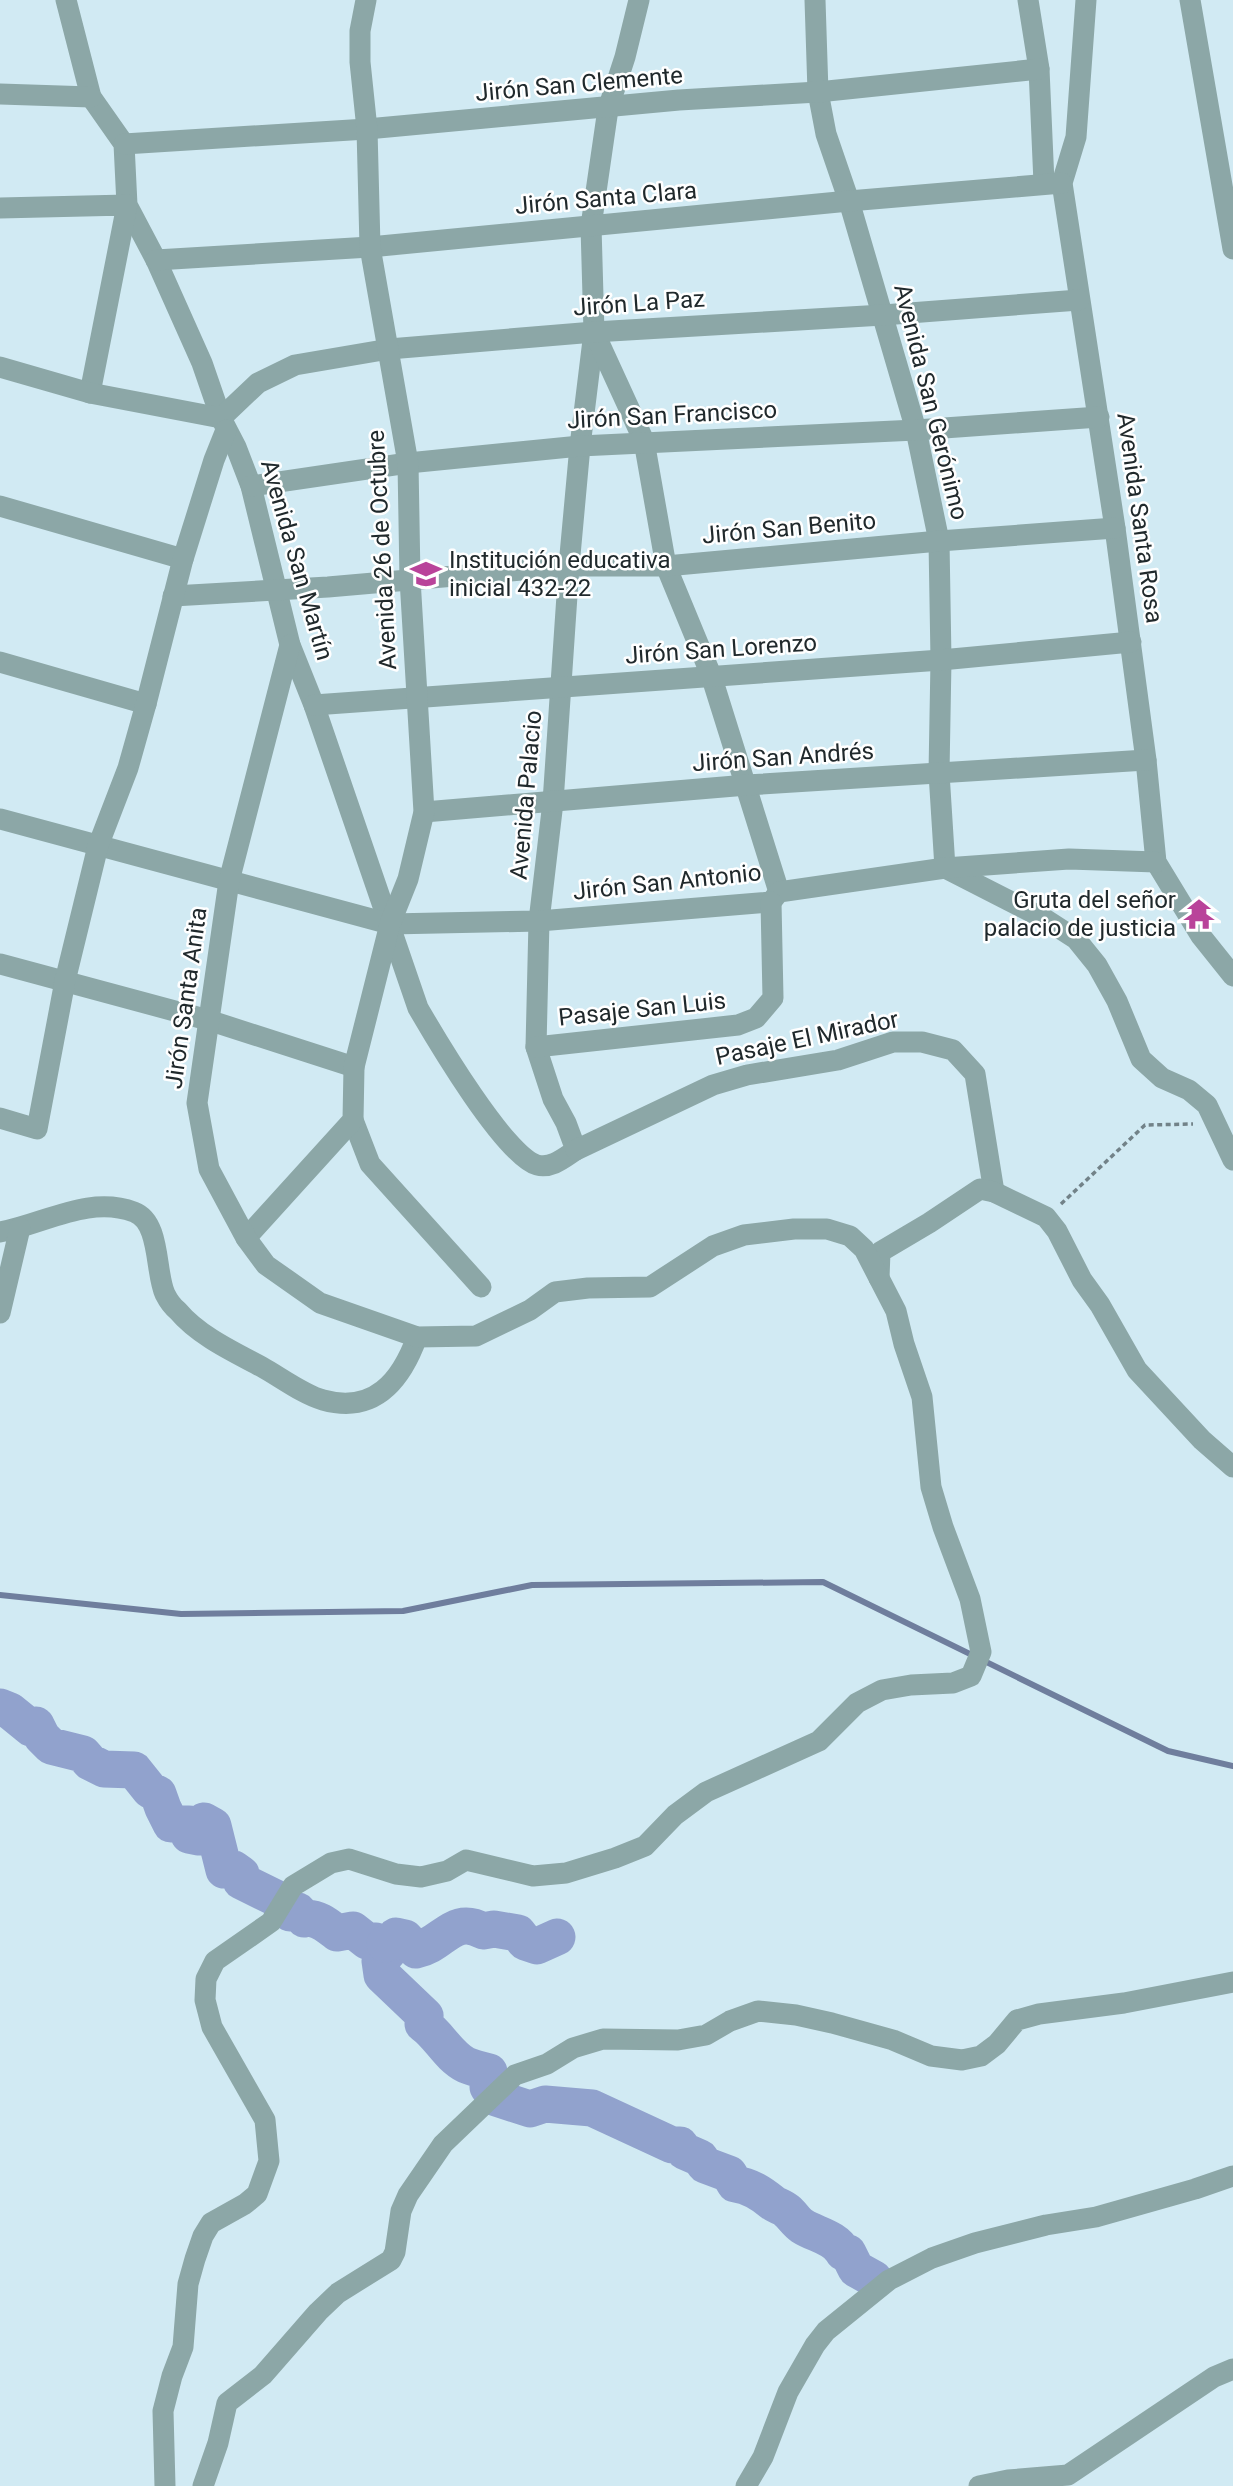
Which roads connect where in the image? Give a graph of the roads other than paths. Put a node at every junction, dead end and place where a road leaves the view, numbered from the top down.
1 (66, 0) edge
2 (366, 0) edge
3 (639, 0) edge
4 (815, 0) edge
5 (1028, 0) edge
6 (1086, 0) edge
7 (1190, 0) edge
8 (1039, 68) junction
9 (818, 92) junction
10 (0, 94) edge
11 (91, 97) junction
12 (608, 108) junction
13 (367, 129) junction
14 (124, 144) junction
15 (1053, 183) junction
16 (849, 201) junction
17 (127, 205) junction
18 (0, 208) edge
19 (591, 226) junction
20 (370, 247) junction
21 (1233, 249) edge
22 (156, 260) junction
23 (1079, 300) junction
24 (883, 315) junction
25 (594, 332) junction
26 (389, 349) junction
27 (0, 367) edge
28 (90, 393) junction
29 (1099, 417) junction
30 (223, 424) junction
31 (916, 430) junction
32 (644, 441) junction
33 (580, 446) junction
34 (408, 463) junction
35 (251, 486) junction
36 (0, 506) edge
37 (1115, 528) junction
38 (939, 541) junction
39 (183, 559) junction
40 (569, 566) junction
41 (666, 566) junction
42 (410, 579) junction
43 (277, 590) junction
44 (173, 596) junction
45 (1131, 642) junction
46 (290, 645) junction
47 (941, 660) junction
48 (0, 662) edge
49 (712, 675) junction
50 (562, 686) junction
51 (416, 696) junction
52 (146, 704) junction
53 (314, 705) junction
54 (1146, 760) junction
55 (939, 773) junction
56 (747, 785) junction
57 (553, 802) junction
58 (424, 812) junction
59 (0, 819) edge
60 (98, 846) junction
61 (1156, 862) junction
62 (945, 868) junction
63 (229, 881) junction
64 (775, 897) junction
65 (539, 921) junction
66 (390, 924) junction
67 (0, 964) edge
68 (1233, 976) edge
69 (65, 981) junction
70 (208, 1020) junction
71 (536, 1047) junction
72 (354, 1067) junction
73 (0, 1118) edge
74 (353, 1120) junction
75 (576, 1150) junction
76 (1233, 1160) edge
77 (994, 1192) junction
78 (10, 1230) edge
79 (246, 1238) junction
80 (880, 1278) junction
81 (481, 1287) dead end
82 (0, 1313) edge
83 (417, 1337) junction
84 (1233, 1467) edge
85 (1233, 1982) edge
86 (1233, 2176) edge
87 (1233, 2369) edge
88 (1073, 2480) edge
89 (165, 2486) edge
90 (203, 2486) edge
91 (746, 2486) edge
92 (979, 2486) edge

1 - 11 street
2 - 13 street, Avenida 26 de Octubre
3 - 12 street
4 - 9 street, Avenida San Gerónimo
5 - 8 street, Avenida Santa Rosa
6 - 15 street
7 - 21 street
8 - 9 street, Jirón San Clemente
8 - 15 street, Avenida Santa Rosa
9 - 12 street, Jirón San Clemente
9 - 16 street, Avenida San Gerónimo
10 - 11 street
11 - 14 street
12 - 13 street, Jirón San Clemente
12 - 19 street, Avenida Palacio
13 - 14 street, Jirón San Clemente
13 - 20 street, Avenida 26 de Octubre
14 - 17 street, Avenida San Martín
15 - 16 street, Jirón Santa Clara
15 - 23 street, Avenida Santa Rosa
16 - 19 street, Jirón Santa Clara
16 - 24 street, Avenida San Gerónimo
17 - 18 street
17 - 22 street, Avenida San Martín
17 - 28 street
19 - 20 street, Jirón Santa Clara
19 - 25 street, Avenida Palacio
20 - 22 street, Jirón Santa Clara
20 - 26 street, Avenida 26 de Octubre
22 - 30 street, Avenida San Martín
23 - 24 street, Jirón La Paz
23 - 29 street, Avenida Santa Rosa
24 - 25 street, Jirón La Paz
24 - 31 street, Avenida San Gerónimo
25 - 26 street, Jirón La Paz
25 - 32 street, Pasaje San Luis
25 - 33 street, Avenida Palacio
26 - 30 street, Jirón La Paz
26 - 34 street, Avenida 26 de Octubre
27 - 28 street
28 - 30 street
29 - 31 street, Jirón San Francisco
29 - 37 street, Avenida Santa Rosa
30 - 35 street, Avenida San Martín
30 - 39 street
31 - 32 street, Jirón San Francisco
31 - 38 street, Avenida San Gerónimo
32 - 33 street, Jirón San Francisco
32 - 41 street, Pasaje San Luis
33 - 34 street, Jirón San Francisco
33 - 40 street, Avenida Palacio
34 - 35 street, Jirón San Francisco
34 - 42 street, Avenida 26 de Octubre
35 - 43 street, Avenida San Martín
36 - 39 street
37 - 38 street, Jirón San Benito
37 - 45 street, Avenida Santa Rosa
38 - 41 street, Jirón San Benito
38 - 47 street, Avenida San Gerónimo
39 - 44 street
40 - 41 street, Jirón San Benito
40 - 42 street, Jirón San Benito
40 - 50 street, Avenida Palacio
41 - 49 street, Pasaje San Luis
42 - 43 street, Jirón San Benito
42 - 51 street, Avenida 26 de Octubre
43 - 44 street, Jirón San Benito
43 - 46 street, Avenida San Martín
44 - 52 street
45 - 47 street, Jirón San Lorenzo
45 - 54 street, Avenida Santa Rosa
46 - 53 street, Avenida San Martín
46 - 63 street, Jirón Santa Anita
47 - 49 street, Jirón San Lorenzo
47 - 55 street, Avenida San Gerónimo
48 - 52 street
49 - 50 street, Jirón San Lorenzo
49 - 56 street, Pasaje San Luis
50 - 51 street, Jirón San Lorenzo
50 - 57 street, Avenida Palacio
51 - 53 street, Jirón San Lorenzo
51 - 58 street, Avenida 26 de Octubre
52 - 60 street
53 - 66 street, Avenida San Martín
54 - 55 street, Jirón San Andrés
54 - 61 street, Avenida Santa Rosa
55 - 56 street, Jirón San Andrés
55 - 62 street, Avenida San Gerónimo
56 - 57 street, Jirón San Andrés
56 - 64 street, Pasaje San Luis
57 - 58 street, Jirón San Andrés
57 - 65 street, Avenida Palacio
58 - 66 street, Avenida 26 de Octubre
59 - 60 street, Jirón San Antonio
60 - 63 street, Jirón San Antonio
60 - 69 street
61 - 62 street, Jirón San Antonio
61 - 68 street
62 - 64 street, Jirón San Antonio
62 - 76 street
63 - 66 street, Jirón San Antonio
63 - 70 street, Jirón Santa Anita
64 - 65 street, Jirón San Antonio
64 - 71 street, Pasaje San Luis
65 - 66 street, Jirón San Antonio
65 - 71 street, Avenida Palacio
66 - 72 street
66 - 75 street
67 - 69 street
69 - 70 street
69 - 73 street
70 - 72 street
70 - 79 street, Jirón Santa Anita
71 - 75 street, Avenida Palacio
72 - 74 street
74 - 79 street
74 - 81 street
75 - 77 street, Pasaje El Mirador
77 - 80 street
77 - 84 street
78 - 82 street
78 - 83 street
79 - 83 street, Jirón Santa Anita
80 - 83 street
80 - 89 street
85 - 90 street
86 - 91 street
87 - 88 street
88 - 92 street

